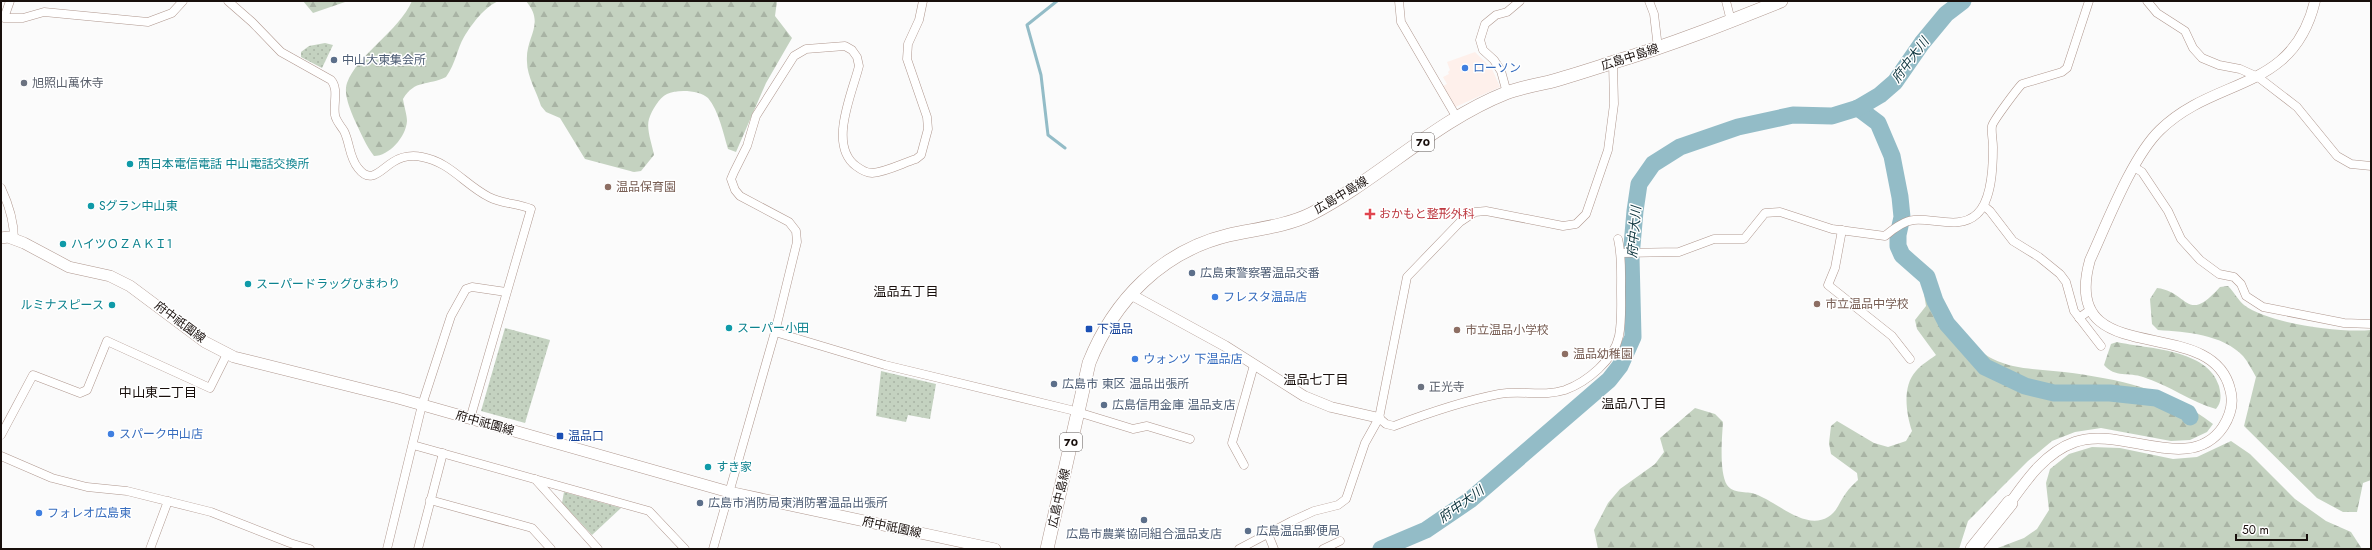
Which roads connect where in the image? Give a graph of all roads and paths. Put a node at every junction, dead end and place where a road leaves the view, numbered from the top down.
1 (10, 1) edge
2 (183, 1) edge
3 (228, 1) edge
4 (923, 1) edge
5 (1399, 1) edge
6 (1520, 1) edge
7 (1649, 1) edge
8 (1726, 1) edge
9 (1780, 1) edge
10 (2089, 1) edge
11 (2147, 1) edge
12 (2315, 1) edge
13 (5, 21) edge
14 (1731, 21) junction
15 (1658, 48) junction
16 (1613, 63) junction
17 (2258, 77) junction
18 (1507, 92) junction
19 (1457, 118) junction
20 (2371, 166) edge
21 (2134, 167) junction
22 (1, 188) edge
23 (1984, 206) junction
24 (1842, 230) junction
25 (1, 238) edge
26 (14, 239) junction
27 (1618, 239) dead end
28 (1623, 253) junction
29 (506, 292) junction
30 (1130, 294) junction
31 (2090, 310) junction
32 (2079, 318) junction
33 (2371, 324) edge
34 (775, 332) junction
35 (2101, 346) dead end
36 (227, 354) junction
37 (1910, 359) dead end
38 (1254, 365) junction
39 (422, 405) junction
40 (1078, 412) junction
41 (1379, 418) junction
42 (470, 419) junction
43 (1, 435) edge
44 (1190, 439) dead end
45 (413, 445) junction
46 (443, 453) junction
47 (1, 456) edge
48 (1244, 465) dead end
49 (535, 479) junction
50 (729, 492) junction
51 (430, 500) junction
52 (168, 501) junction
53 (2010, 503) junction
54 (1268, 534) junction
55 (1340, 541) dead end
56 (150, 549) edge
57 (310, 549) edge
58 (387, 549) edge
59 (418, 549) edge
60 (551, 549) edge
61 (598, 549) edge
62 (685, 549) edge
63 (713, 549) edge
64 (995, 549) edge
65 (1047, 549) edge
66 (1239, 549) edge
67 (1274, 549) edge
68 (1323, 549) edge
69 (1973, 549) edge
70 (1981, 549) edge

1 - 13 street
2 - 13 street
3 - 29 street
4 - 34 street
5 - 19 street
6 - 18 street
7 - 15 street
8 - 14 street
9 - 14 main road, 広島中島線 / 70
10 - 23 street
11 - 17 street
12 - 17 street
14 - 15 main road, 広島中島線 / 70
15 - 16 main road, 広島中島線 / 70
16 - 18 main road, 広島中島線 / 70
16 - 41 street
17 - 20 street
17 - 21 street
18 - 19 main road, 広島中島線 / 70
19 - 30 main road, 広島中島線 / 70
21 - 31 street
21 - 33 street
22 - 26 street
23 - 24 street
23 - 32 street
24 - 28 street
24 - 37 street
25 - 26 main road, 府中祇園線
26 - 36 main road, 府中祇園線
27 - 28 street
28 - 41 street
29 - 39 street
29 - 42 street
30 - 38 street
30 - 40 main road, 広島中島線 / 70
31 - 32 street
31 - 53 street
32 - 35 street
34 - 40 street
34 - 50 street
36 - 39 main road, 府中祇園線
36 - 43 street
38 - 41 street
38 - 48 street
39 - 42 main road, 府中祇園線
39 - 45 street
40 - 44 street
40 - 65 main road, 広島中島線 / 70
41 - 54 street
42 - 50 main road, 府中祇園線
45 - 46 street
45 - 58 street
46 - 49 street
46 - 51 street
47 - 52 street
49 - 61 street
49 - 62 street
50 - 63 street
50 - 64 main road, 府中祇園線
51 - 59 street
51 - 60 street
52 - 56 street
52 - 57 street
53 - 69 highway
53 - 70 highway
54 - 66 street
54 - 67 street
55 - 68 street

